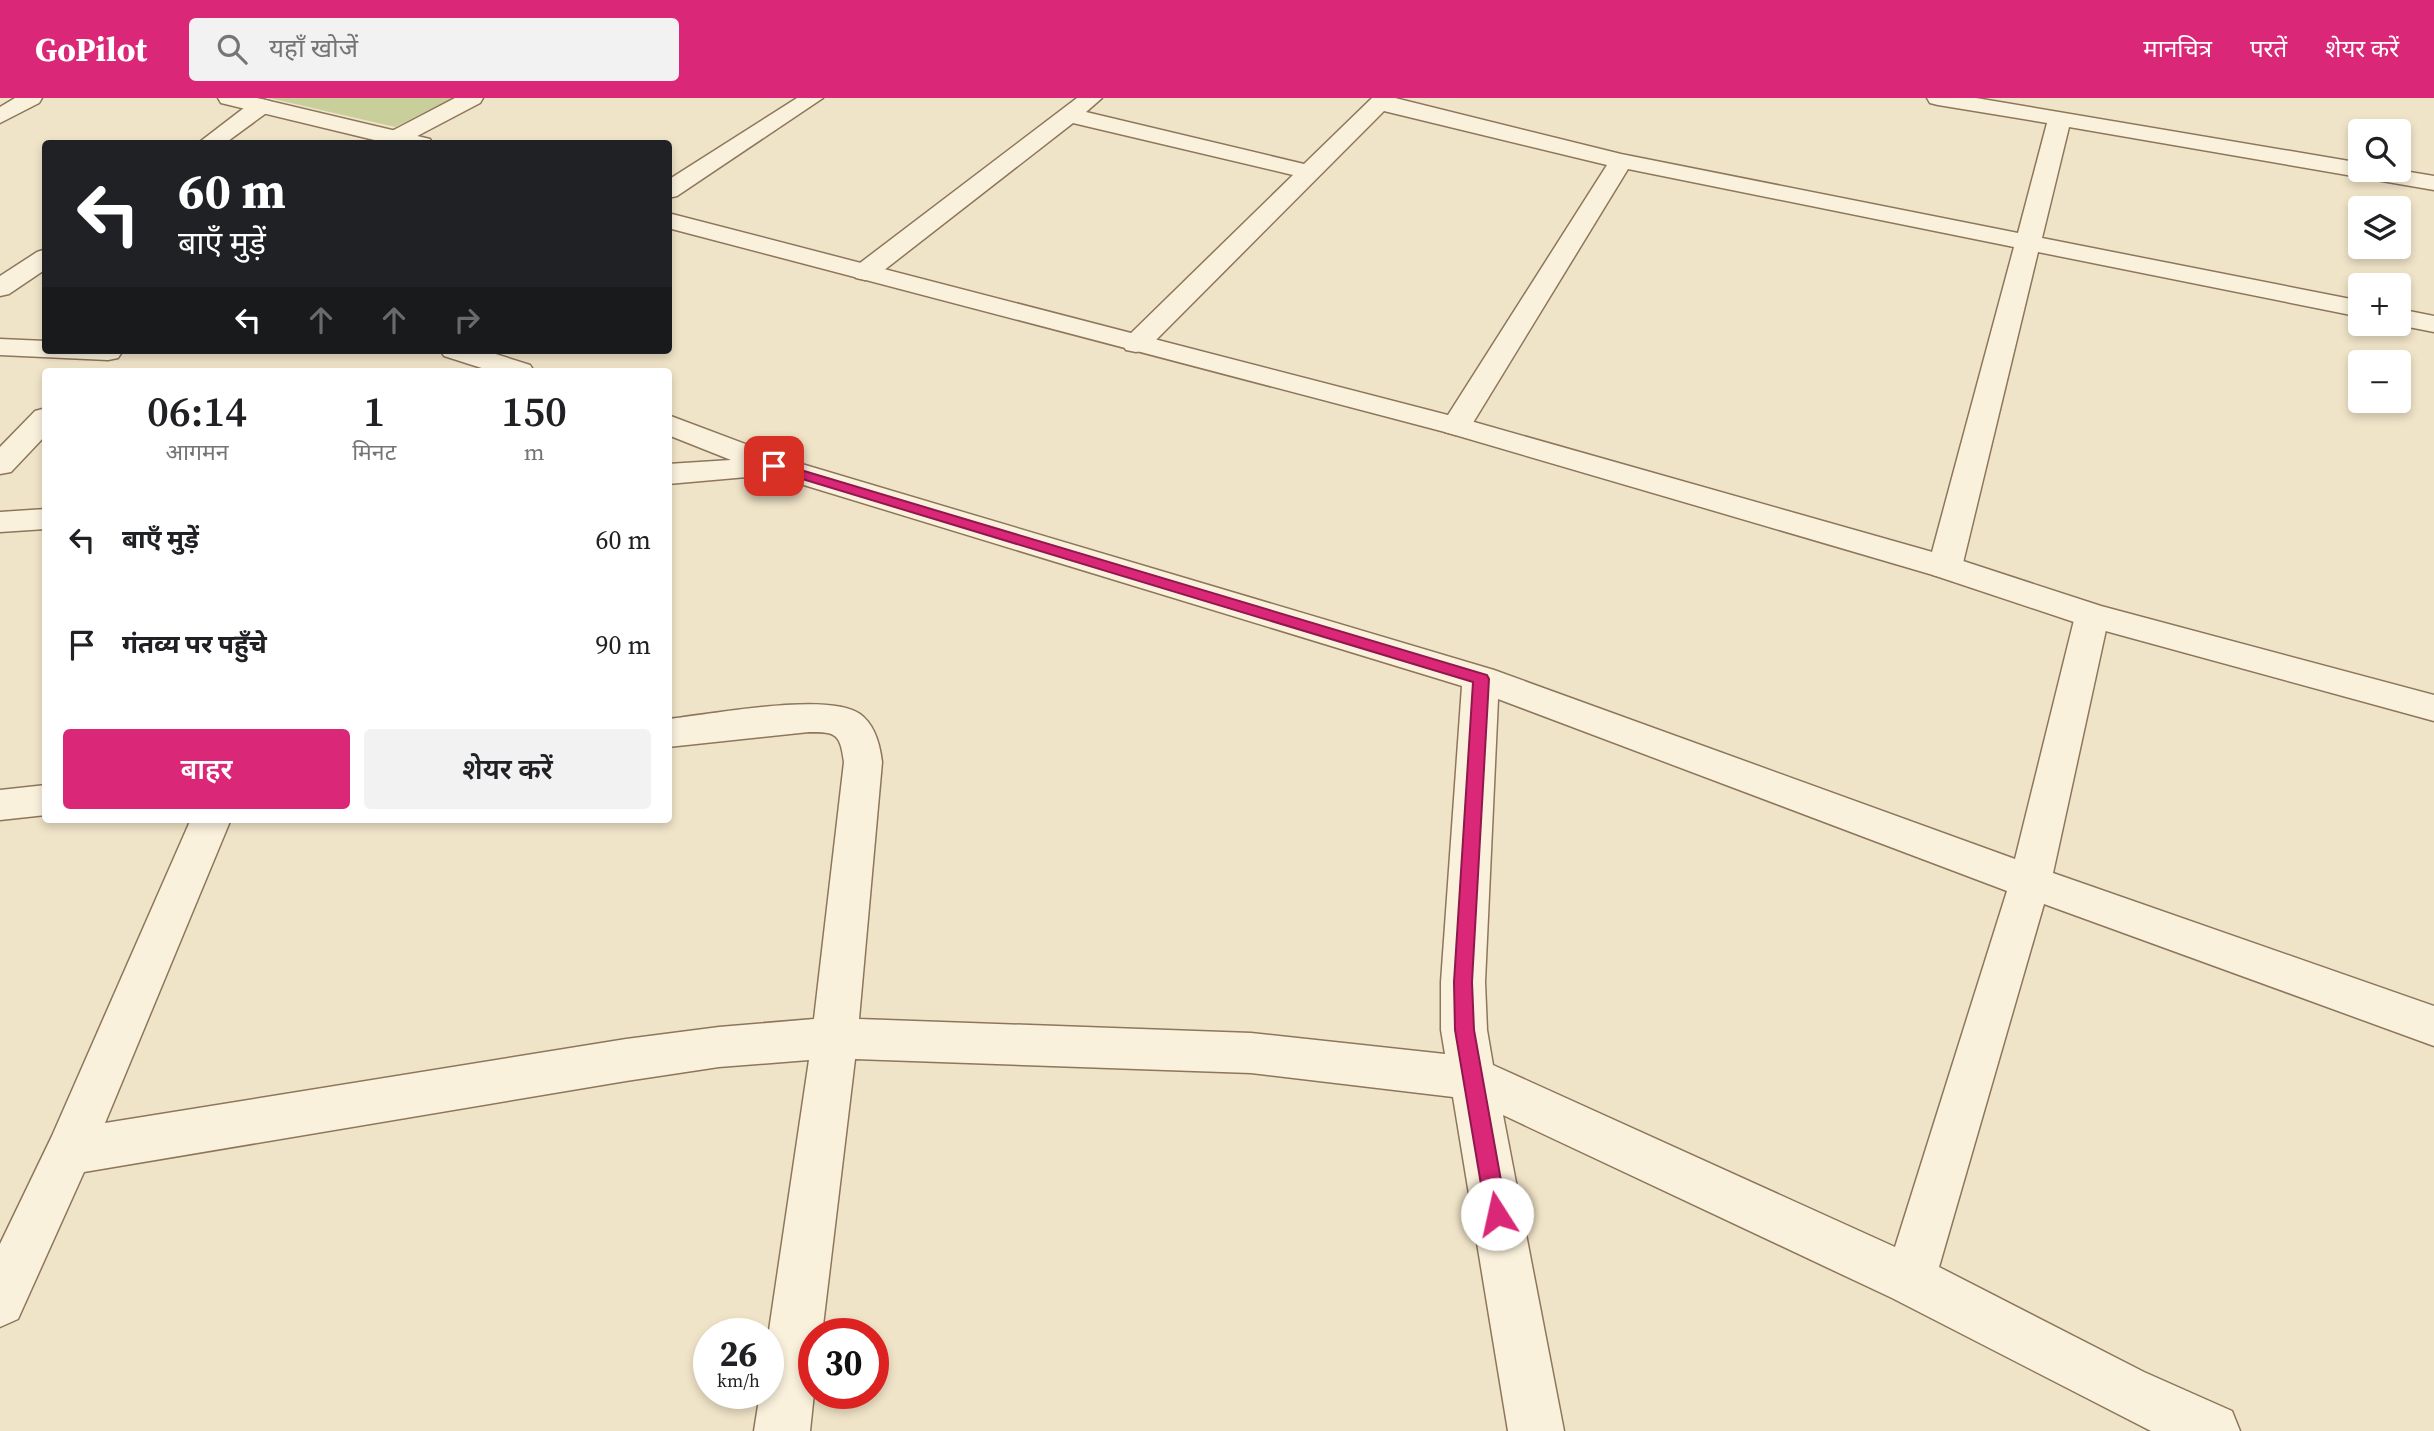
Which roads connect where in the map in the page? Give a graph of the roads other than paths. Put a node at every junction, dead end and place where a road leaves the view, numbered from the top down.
1 (32, 98) edge
2 (229, 98) edge
3 (472, 98) edge
4 (812, 98) edge
5 (1091, 98) edge
6 (1938, 98) edge
7 (1382, 101) edge
8 (261, 106) junction
9 (1069, 115) junction
10 (0, 117) edge
11 (2060, 118) junction
12 (396, 138) junction
13 (214, 140) edge
14 (405, 140) edge
15 (1622, 161) junction
16 (1310, 172) junction
17 (2434, 183) edge
18 (672, 188) edge
19 (672, 221) edge
20 (2029, 241) junction
21 (42, 260) edge
22 (865, 272) junction
23 (0, 288) edge
24 (2348, 306) edge
25 (2411, 319) edge
26 (2434, 324) edge
27 (1136, 344) junction
28 (0, 347) edge
29 (42, 349) edge
30 (80, 354) edge
31 (467, 354) edge
32 (103, 358) edge
33 (511, 368) edge
34 (42, 421) edge
35 (1456, 425) junction
36 (672, 427) edge
37 (0, 465) edge
38 (774, 466) junction
39 (672, 474) edge
40 (42, 519) edge
41 (0, 522) edge
42 (1945, 567) junction
43 (2092, 616) junction
44 (1481, 679) junction
45 (2434, 708) edge
46 (672, 733) edge
47 (42, 800) edge
48 (0, 805) edge
49 (209, 823) edge
50 (2030, 882) junction
51 (2434, 1026) edge
52 (835, 1038) junction
53 (1472, 1078) junction
54 (69, 1152) junction
55 (1910, 1280) junction
56 (0, 1301) edge
57 (782, 1431) edge
58 (1536, 1431) edge
59 (2212, 1431) edge

1 - 10 street
2 - 8 street
3 - 12 street
4 - 18 street
5 - 9 street
6 - 11 street
7 - 15 street
7 - 16 street
8 - 12 street
8 - 13 street
9 - 16 street
9 - 22 street
11 - 17 street
11 - 20 street
12 - 14 street
15 - 20 street
15 - 35 street
16 - 27 street
19 - 22 street
20 - 24 street
20 - 42 street
21 - 23 street
22 - 27 street
25 - 26 street
27 - 35 street
28 - 29 street
30 - 32 street
31 - 33 street
34 - 37 street
35 - 42 street
36 - 38 street
38 - 39 street
38 - 44 street
40 - 41 street
42 - 43 street
43 - 45 street
43 - 50 street
44 - 50 street
44 - 53 street
46 - 52 street
47 - 48 street
49 - 54 street
50 - 51 street
50 - 55 street
52 - 53 street
52 - 54 street
52 - 57 street
53 - 55 street
53 - 58 street
54 - 56 street
55 - 59 street

